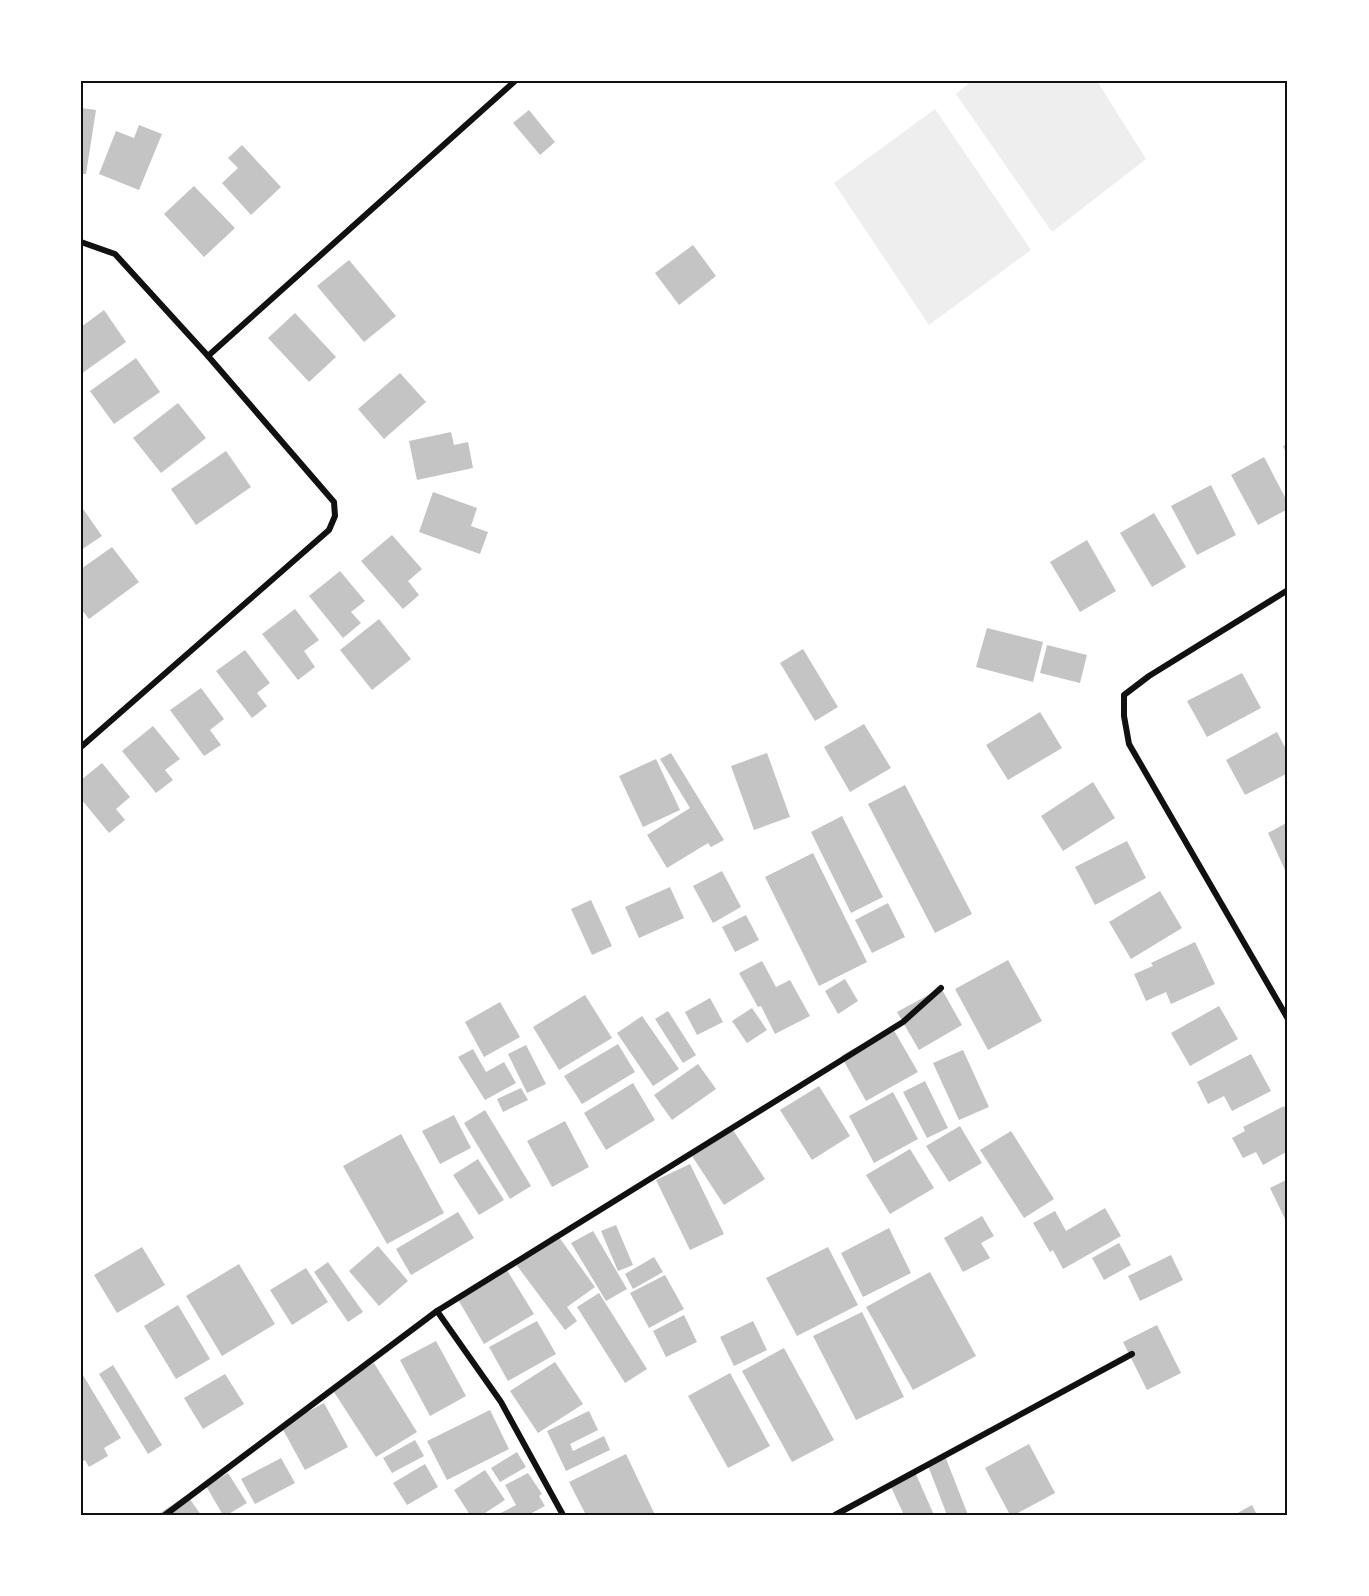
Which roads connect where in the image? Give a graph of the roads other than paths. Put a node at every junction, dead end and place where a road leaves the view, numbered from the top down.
1 (515, 81) edge
2 (81, 242) edge
3 (208, 356) junction
4 (1288, 590) edge
5 (81, 734) edge
6 (87, 742) junction
7 (81, 747) edge
8 (940, 988) dead end
9 (1288, 1019) edge
10 (437, 1311) junction
11 (1132, 1354) dead end
12 (165, 1515) edge
13 (563, 1515) edge
14 (835, 1515) edge

1 - 3 street
2 - 3 street
3 - 6 street
4 - 9 street
5 - 6 street
6 - 7 street
8 - 10 street
10 - 12 street
10 - 13 street
11 - 14 street

